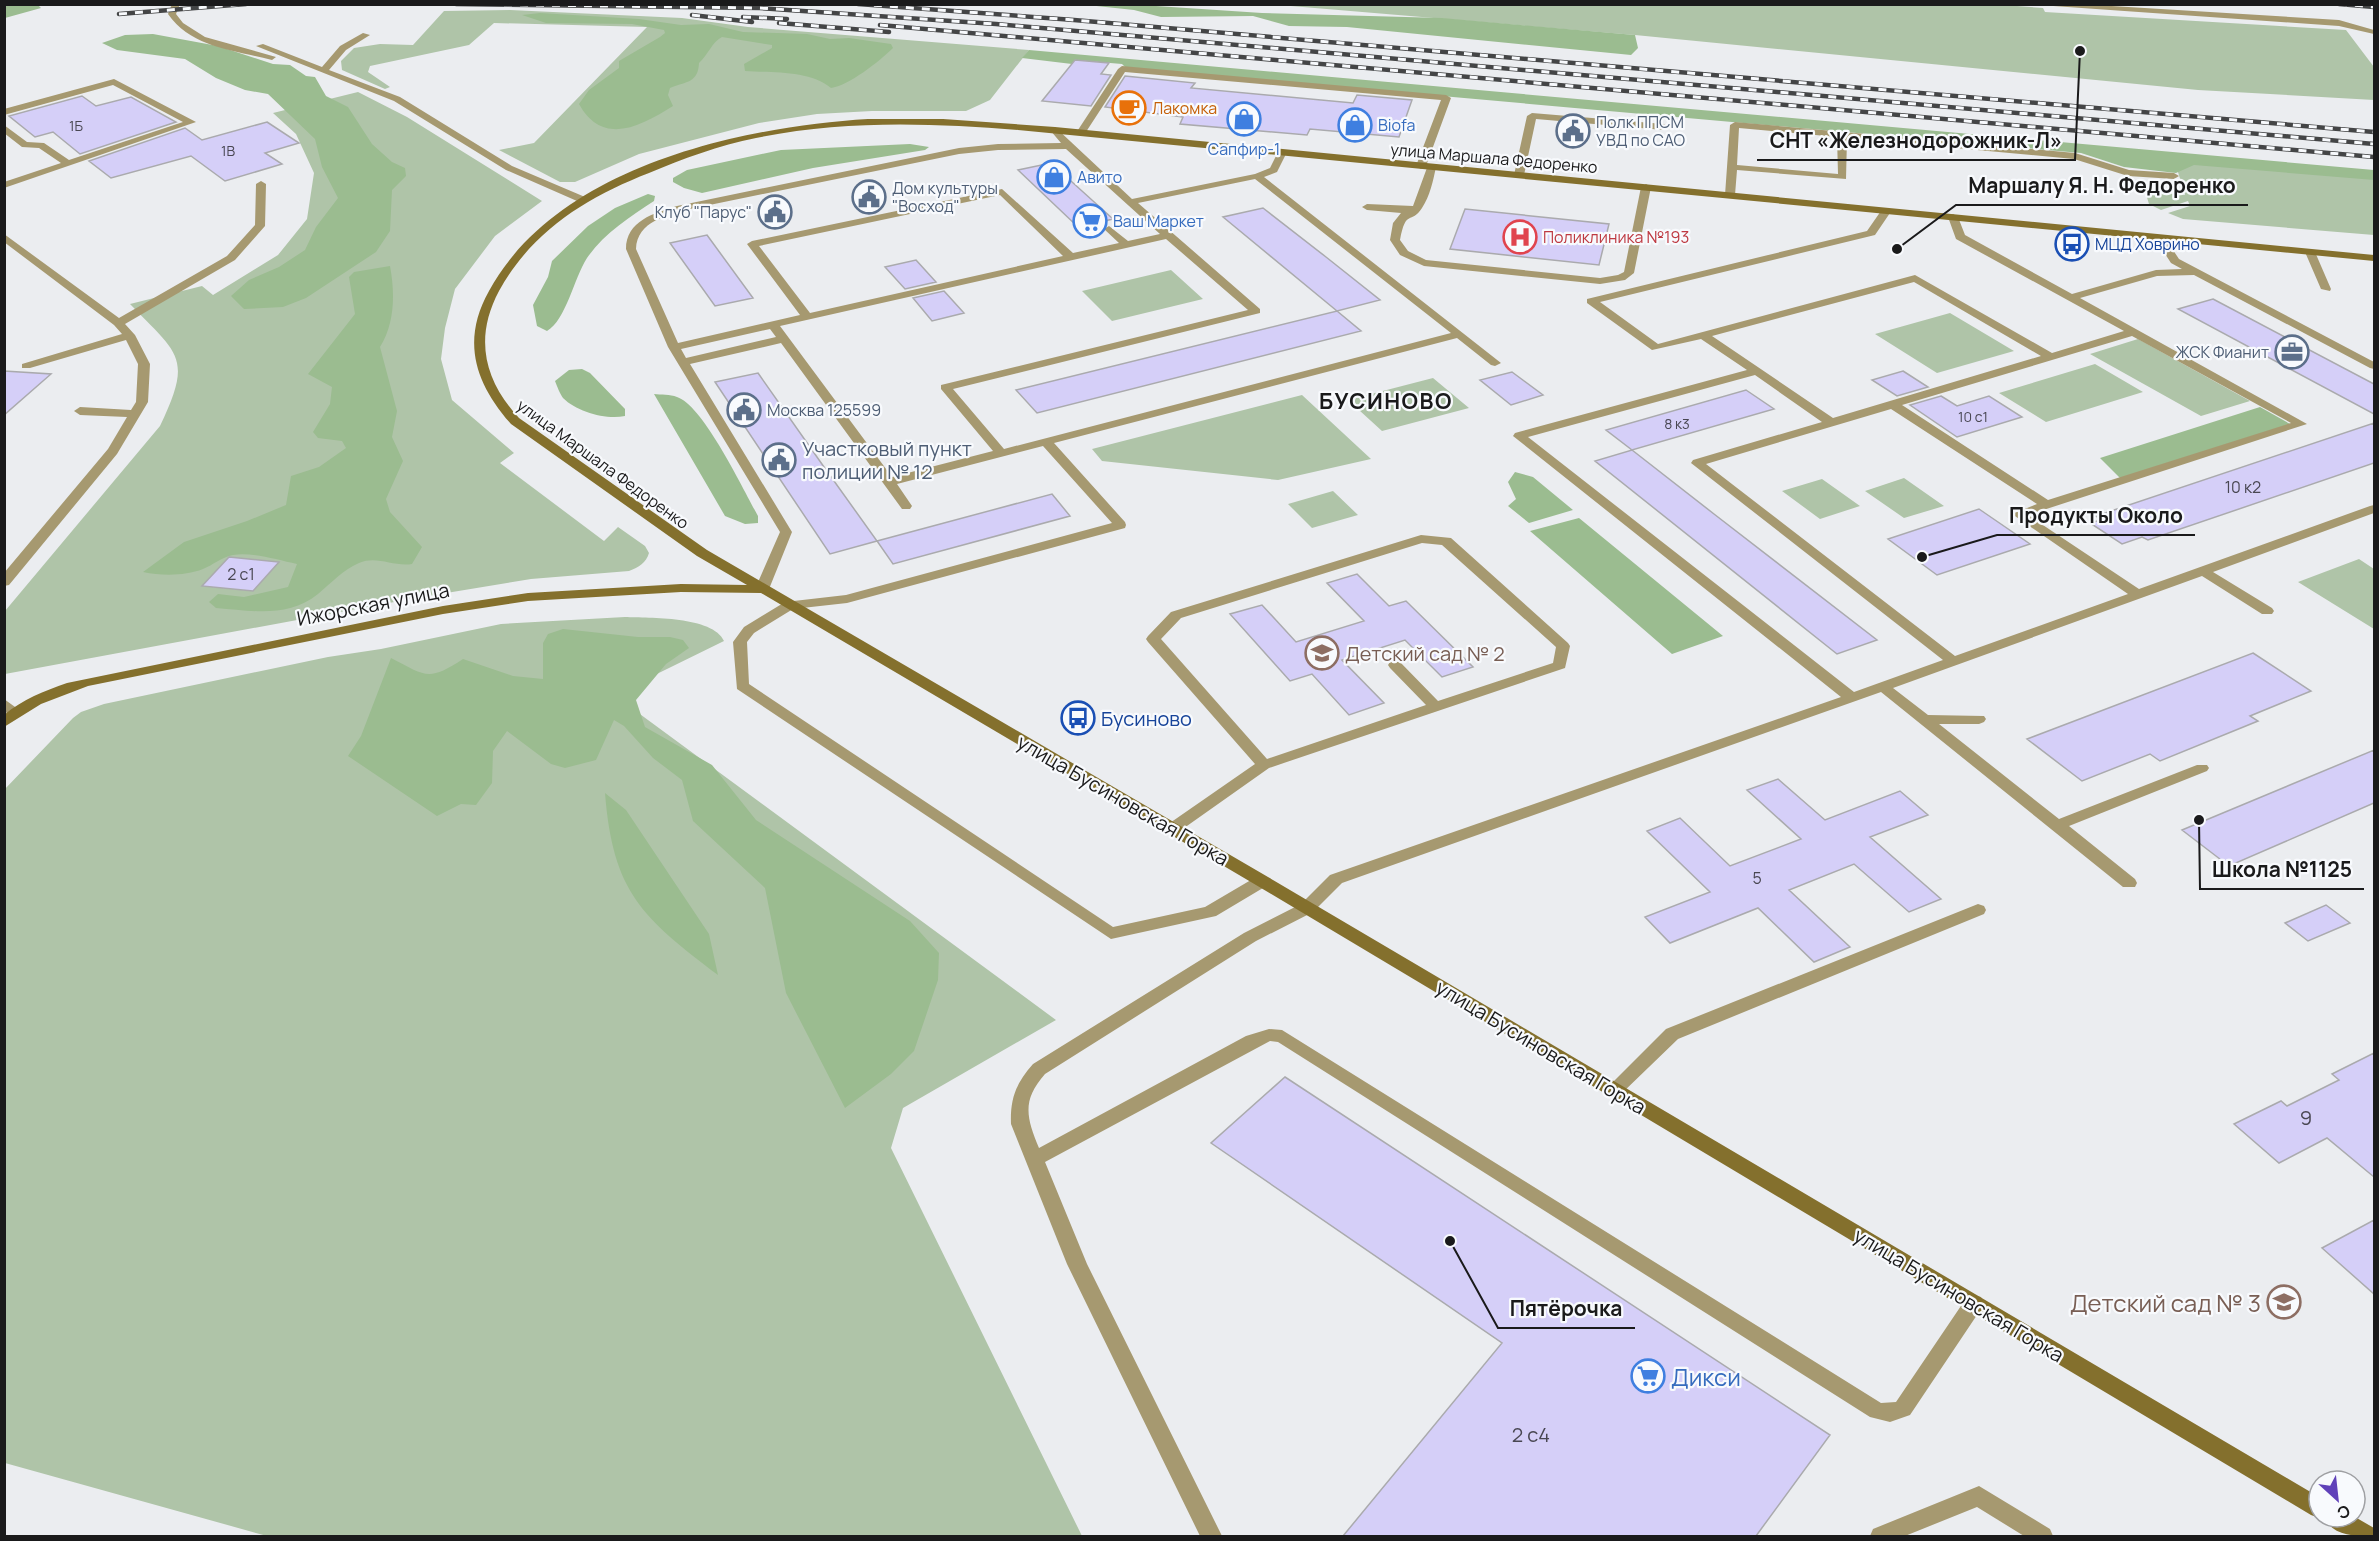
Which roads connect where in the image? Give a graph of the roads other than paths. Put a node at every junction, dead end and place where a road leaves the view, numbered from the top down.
1 (176, 4) edge
2 (2030, 4) edge
3 (2374, 32) edge
4 (366, 35) dead end
5 (260, 46) dead end
6 (322, 71) junction
7 (4, 112) edge
8 (1664, 127) dead end
9 (4, 128) edge
10 (1055, 130) junction
11 (1082, 133) junction
12 (1842, 135) junction
13 (1068, 146) junction
14 (1282, 152) junction
15 (69, 164) junction
16 (1426, 166) junction
17 (1732, 167) junction
18 (1519, 175) junction
19 (1257, 176) junction
20 (2174, 176) dead end
21 (261, 184) dead end
22 (4, 185) edge
23 (1646, 187) junction
24 (1730, 195) junction
25 (581, 199) junction
26 (1130, 202) junction
27 (1366, 207) dead end
28 (1887, 210) junction
29 (1413, 211) junction
30 (1953, 217) junction
31 (1109, 229) dead end
32 (1168, 236) junction
33 (2159, 237) junction
34 (5, 240) edge
35 (1126, 245) junction
36 (2310, 252) junction
37 (1071, 257) junction
38 (2374, 258) edge
39 (2196, 272) junction
40 (2326, 290) dead end
41 (2070, 298) junction
42 (807, 317) junction
43 (118, 323) junction
44 (773, 325) junction
45 (2134, 333) junction
46 (1459, 334) junction
47 (129, 335) junction
48 (1703, 335) junction
49 (784, 339) junction
50 (674, 347) junction
51 (2050, 357) junction
52 (683, 362) junction
53 (1495, 363) dead end
54 (26, 366) dead end
55 (2374, 366) edge
56 (1757, 371) junction
57 (1892, 404) junction
58 (80, 411) dead end
59 (134, 414) junction
60 (1831, 422) junction
61 (1046, 441) junction
62 (1001, 453) junction
63 (889, 482) junction
64 (2047, 505) junction
65 (906, 506) dead end
66 (2374, 509) edge
67 (2203, 571) junction
68 (4, 582) edge
69 (762, 589) junction
70 (2139, 595) junction
71 (789, 604) junction
72 (2267, 611) dead end
73 (1954, 662) junction
74 (1395, 665) dead end
75 (1883, 687) junction
76 (1852, 698) junction
77 (1436, 707) junction
78 (10, 708) edge
79 (1979, 719) dead end
80 (1924, 720) junction
81 (4, 723) edge
82 (1264, 765) junction
83 (2202, 768) dead end
84 (2057, 825) junction
85 (1172, 829) junction
86 (1262, 881) junction
87 (2129, 883) dead end
88 (1307, 908) junction
89 (1978, 910) dead end
90 (1614, 1090) junction
91 (1034, 1159) junction
92 (1974, 1303) junction
93 (2307, 1501) edge
94 (1212, 1536) edge
95 (1881, 1536) edge
96 (2042, 1536) edge

1 - 6 lane
2 - 3 lane
4 - 6 lane
5 - 6 lane
6 - 25 lane
7 - 15 lane
8 - 18 lane
9 - 15 lane
10 - 11 street, улица Маршала Федоренко
10 - 13 lane
10 - 25 street, улица Маршала Федоренко
11 - 14 street, улица Маршала Федоренко
11 - 16 lane
12 - 17 lane
12 - 17 lane
12 - 20 lane
13 - 26 lane
13 - 50 lane
14 - 16 street, улица Маршала Федоренко
14 - 19 lane
15 - 22 lane
16 - 18 street, улица Маршала Федоренко
16 - 29 lane
17 - 24 lane
18 - 23 street, улица Маршала Федоренко
19 - 26 lane
19 - 46 lane
21 - 43 lane
23 - 24 street, улица Маршала Федоренко
23 - 29 lane
24 - 28 street, улица Маршала Федоренко
25 - 69 street, улица Маршала Федоренко
26 - 32 lane
27 - 29 lane
28 - 30 street, улица Маршала Федоренко
28 - 48 lane
30 - 33 street, улица Маршала Федоренко
30 - 41 lane
31 - 35 lane
32 - 35 lane
32 - 62 lane
33 - 36 street, улица Маршала Федоренко
33 - 39 lane
34 - 43 lane
35 - 37 lane
36 - 38 street, улица Маршала Федоренко
36 - 40 lane
37 - 42 lane
37 - 42 lane
39 - 41 lane
39 - 55 lane
41 - 45 lane
42 - 44 lane
43 - 47 lane
44 - 49 lane
44 - 50 lane
45 - 51 lane
45 - 64 lane
46 - 53 lane
46 - 61 lane
47 - 54 lane
47 - 59 lane
48 - 51 lane
48 - 56 lane
49 - 52 lane
49 - 63 lane
50 - 52 lane
51 - 57 lane
52 - 69 lane
56 - 60 lane
56 - 76 lane
57 - 60 lane
57 - 64 lane
58 - 59 lane
59 - 68 lane
60 - 73 lane
61 - 62 lane
61 - 71 lane
62 - 63 lane
63 - 65 lane
64 - 70 lane
66 - 67 lane
67 - 70 lane
67 - 72 lane
69 - 71 street, улица Бусиновская Горка
69 - 78 street, Ижорская улица
70 - 73 lane
71 - 85 street, улица Бусиновская Горка
71 - 86 lane
73 - 75 lane
74 - 77 lane
75 - 76 lane
75 - 80 lane
76 - 88 lane
77 - 82 lane
77 - 82 lane
78 - 81 street, Ижорская улица
79 - 80 lane
80 - 84 lane
82 - 85 lane
83 - 84 lane
84 - 87 lane
85 - 86 street, улица Бусиновская Горка
86 - 88 street, улица Бусиновская Горка
88 - 90 street, улица Бусиновская Горка
88 - 91 lane
89 - 90 lane
90 - 92 street, улица Бусиновская Горка
91 - 92 lane
91 - 94 lane
92 - 93 street, улица Бусиновская Горка
95 - 96 lane

